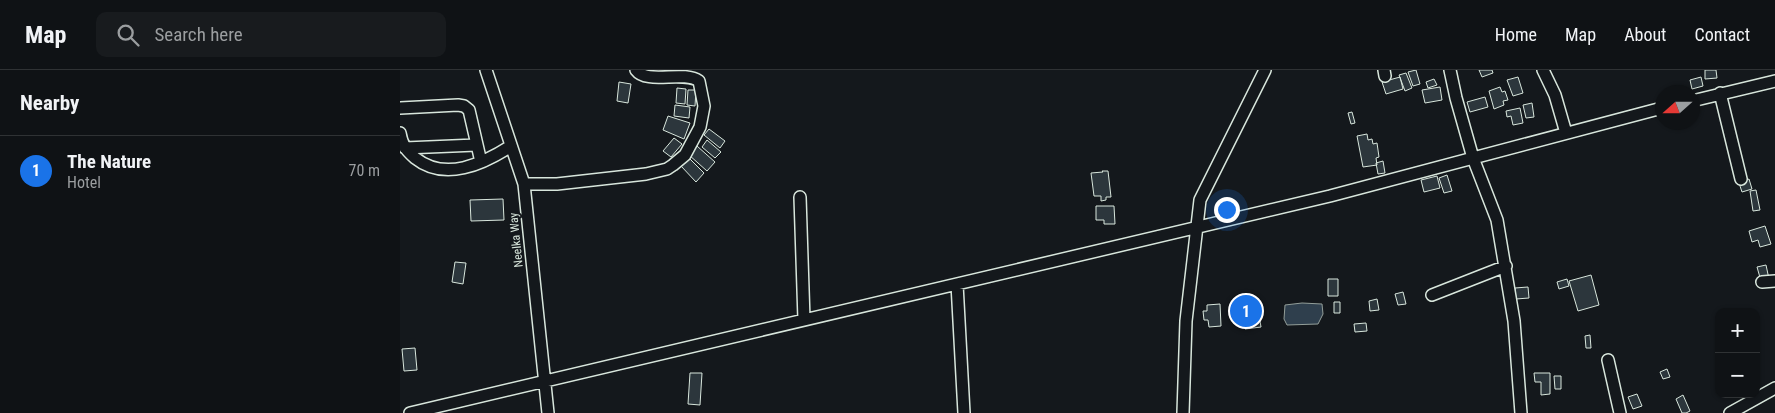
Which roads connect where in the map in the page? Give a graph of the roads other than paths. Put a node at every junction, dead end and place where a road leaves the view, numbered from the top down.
1 (486, 70) edge
2 (636, 70) edge
3 (1265, 70) edge
4 (1450, 70) edge
5 (1543, 70) edge
6 (1775, 81) edge
7 (1720, 93) junction
8 (1700, 99) edge
9 (400, 108) edge
10 (1655, 110) edge
11 (400, 133) edge
12 (1566, 133) junction
13 (476, 145) junction
14 (512, 146) junction
15 (405, 148) junction
16 (1473, 158) junction
17 (482, 162) junction
18 (1741, 179) dead end
19 (524, 184) junction
20 (800, 197) dead end
21 (1196, 228) junction
22 (1506, 266) junction
23 (1775, 281) edge
24 (1762, 282) dead end
25 (957, 284) junction
26 (1432, 295) dead end
27 (804, 320) junction
28 (1608, 360) dead end
29 (545, 381) junction
30 (1775, 388) edge
31 (1751, 402) junction
32 (410, 413) edge
33 (548, 413) edge
34 (964, 413) edge
35 (1183, 413) edge
36 (1521, 413) edge
37 (1620, 413) edge
38 (1730, 413) edge
39 (1757, 413) edge

1 - 14 street, Neelka Way
2 - 19 street
3 - 21 street
4 - 16 street
5 - 12 street
6 - 7 street
7 - 8 street
7 - 18 street
9 - 13 street
10 - 12 street
11 - 15 street
12 - 16 street
13 - 15 street
13 - 17 street
14 - 17 street
14 - 19 street, Neelka Way
15 - 17 street
16 - 21 street
16 - 22 street
19 - 29 street, Neelka Way
20 - 27 street
21 - 25 street
21 - 35 street
22 - 26 street
22 - 36 street
23 - 24 street
25 - 27 street
25 - 34 street
27 - 29 street
28 - 37 street
29 - 32 street
29 - 33 street, Neelka Way
30 - 31 street
31 - 38 street
31 - 39 street

